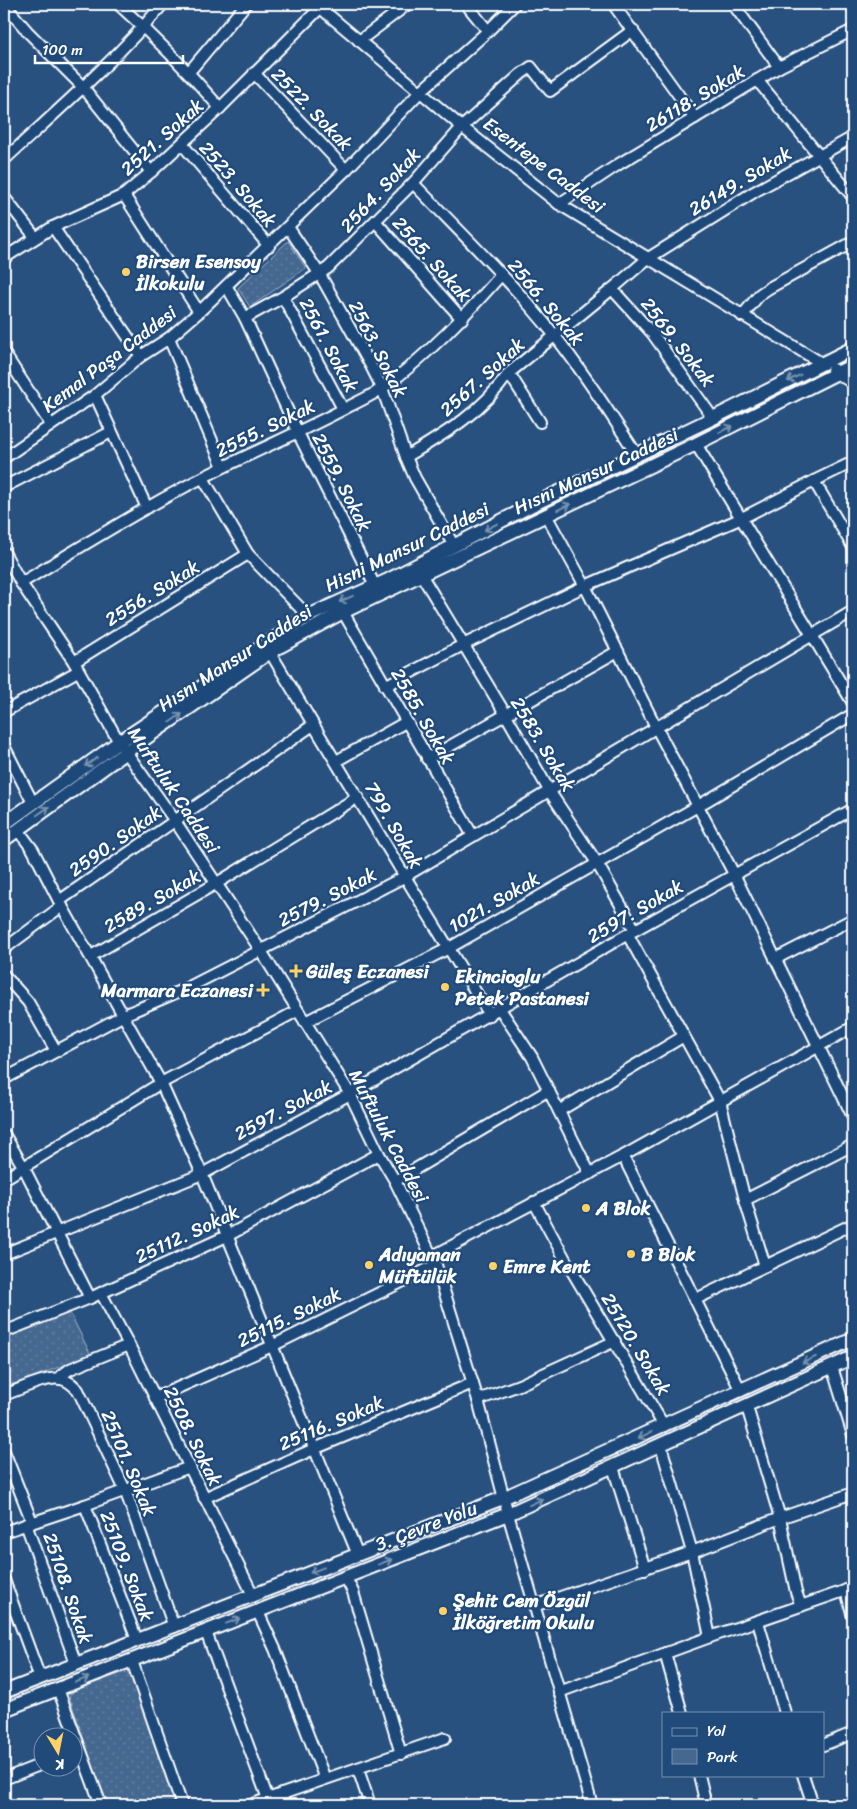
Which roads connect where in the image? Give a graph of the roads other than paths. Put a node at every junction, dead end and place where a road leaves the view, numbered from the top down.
1 (4, 4) edge
2 (118, 4) edge
3 (163, 4) edge
4 (246, 4) edge
5 (408, 4) edge
6 (466, 4) edge
7 (515, 4) edge
8 (613, 4) edge
9 (734, 4) edge
10 (316, 6) edge
11 (144, 27) junction
12 (633, 30) junction
13 (853, 30) edge
14 (488, 31) junction
15 (359, 41) junction
16 (779, 67) junction
17 (189, 72) junction
18 (254, 73) junction
19 (757, 80) junction
20 (83, 87) junction
21 (420, 92) junction
22 (220, 108) junction
23 (695, 118) junction
24 (462, 127) junction
25 (853, 137) edge
26 (182, 144) junction
27 (819, 155) junction
28 (4, 160) edge
29 (346, 170) junction
30 (151, 172) junction
31 (413, 183) junction
32 (124, 195) junction
33 (4, 197) edge
34 (853, 197) edge
35 (559, 204) junction
36 (376, 222) junction
37 (54, 227) junction
38 (288, 227) junction
39 (35, 237) junction
40 (853, 242) edge
41 (269, 246) junction
42 (4, 258) edge
43 (647, 259) junction
44 (319, 273) junction
45 (501, 275) junction
46 (226, 287) junction
47 (612, 289) junction
48 (283, 297) junction
49 (199, 312) junction
50 (742, 316) junction
51 (245, 318) junction
52 (462, 319) junction
53 (555, 336) junction
54 (169, 338) junction
55 (853, 348) edge
56 (4, 353) edge
57 (141, 356) junction
58 (822, 364) junction
59 (853, 365) edge
60 (509, 372) junction
61 (839, 373) junction
62 (853, 382) edge
63 (382, 388) junction
64 (95, 395) junction
65 (343, 409) junction
66 (713, 418) junction
67 (540, 422) dead end
68 (51, 425) junction
69 (111, 432) junction
70 (298, 433) junction
71 (696, 444) junction
72 (637, 455) junction
73 (406, 457) junction
74 (4, 458) edge
75 (853, 462) edge
76 (224, 467) junction
77 (203, 478) junction
78 (814, 481) junction
79 (4, 487) edge
80 (147, 508) junction
81 (546, 516) junction
82 (742, 518) junction
83 (454, 546) junction
84 (853, 547) edge
85 (4, 552) edge
86 (248, 554) junction
87 (422, 576) junction
88 (21, 583) junction
89 (375, 586) junction
90 (585, 586) junction
91 (853, 611) edge
92 (342, 612) junction
93 (308, 616) junction
94 (811, 635) junction
95 (464, 645) junction
96 (618, 651) junction
97 (270, 652) junction
98 (76, 666) junction
99 (385, 686) junction
100 (853, 703) edge
101 (4, 712) edge
102 (853, 714) edge
103 (506, 715) junction
104 (406, 722) junction
105 (314, 725) junction
106 (656, 727) junction
107 (4, 746) edge
108 (122, 747) junction
109 (427, 758) junction
110 (336, 761) junction
111 (550, 792) junction
112 (358, 797) junction
113 (33, 803) junction
114 (698, 806) junction
115 (853, 810) edge
116 (175, 821) junction
117 (4, 824) edge
118 (18, 830) junction
119 (473, 836) junction
120 (4, 840) edge
121 (597, 863) junction
122 (734, 874) junction
123 (404, 877) junction
124 (217, 883) junction
125 (61, 904) junction
126 (853, 919) edge
127 (632, 932) junction
128 (449, 948) junction
129 (4, 949) edge
130 (261, 951) junction
131 (91, 956) junction
132 (775, 958) junction
133 (4, 975) edge
134 (500, 1009) junction
135 (297, 1011) junction
136 (124, 1015) junction
137 (490, 1015) junction
138 (305, 1022) junction
139 (853, 1027) edge
140 (684, 1036) junction
141 (819, 1047) junction
142 (56, 1051) junction
143 (4, 1079) edge
144 (161, 1083) junction
145 (550, 1090) junction
146 (350, 1094) junction
147 (720, 1100) junction
148 (560, 1111) junction
149 (853, 1117) edge
150 (4, 1134) edge
151 (853, 1145) edge
152 (379, 1154) junction
153 (623, 1156) junction
154 (24, 1168) junction
155 (202, 1174) junction
156 (590, 1174) junction
157 (4, 1179) edge
158 (395, 1181) junction
159 (745, 1200) junction
160 (534, 1202) junction
161 (853, 1224) edge
162 (58, 1233) junction
163 (227, 1236) junction
164 (4, 1254) edge
165 (433, 1261) junction
166 (765, 1266) junction
167 (100, 1293) junction
168 (90, 1298) junction
169 (696, 1299) junction
170 (4, 1332) edge
171 (853, 1339) edge
172 (615, 1341) junction
173 (129, 1345) junction
174 (272, 1346) junction
175 (853, 1357) edge
176 (832, 1367) junction
177 (60, 1378) junction
178 (473, 1383) junction
179 (741, 1391) junction
180 (4, 1395) edge
181 (156, 1398) junction
182 (478, 1400) junction
183 (747, 1407) junction
184 (664, 1426) junction
185 (853, 1435) edge
186 (660, 1446) junction
187 (314, 1449) junction
188 (4, 1451) edge
189 (190, 1467) junction
190 (613, 1467) junction
191 (125, 1490) junction
192 (853, 1493) edge
193 (204, 1498) junction
194 (503, 1498) junction
195 (84, 1505) junction
196 (508, 1514) junction
197 (780, 1518) junction
198 (29, 1523) junction
199 (4, 1532) edge
200 (692, 1552) junction
201 (358, 1555) junction
202 (645, 1569) junction
203 (346, 1578) junction
204 (4, 1580) edge
205 (850, 1589) edge
206 (253, 1595) junction
207 (534, 1606) junction
208 (801, 1606) junction
209 (258, 1612) junction
210 (853, 1617) edge
211 (758, 1622) junction
212 (174, 1627) junction
213 (206, 1632) junction
214 (710, 1637) junction
215 (137, 1640) junction
216 (665, 1653) junction
217 (132, 1661) junction
218 (76, 1664) junction
219 (40, 1678) junction
220 (58, 1689) junction
221 (4, 1692) edge
222 (559, 1692) junction
223 (4, 1710) edge
224 (682, 1712) edge
225 (785, 1712) edge
226 (69, 1726) edge
227 (853, 1734) edge
228 (445, 1738) dead end
229 (824, 1745) edge
230 (401, 1754) junction
231 (82, 1763) edge
232 (32, 1768) edge
233 (358, 1769) junction
234 (699, 1776) edge
235 (803, 1776) edge
236 (4, 1779) edge
237 (324, 1779) junction
238 (281, 1794) junction
239 (704, 1796) dead end
240 (268, 1799) junction
241 (101, 1805) edge
242 (182, 1805) edge
243 (250, 1805) edge
244 (285, 1805) edge
245 (370, 1805) edge
246 (592, 1805) edge
247 (813, 1805) edge

1 - 20 street
2 - 11 street
3 - 11 street
4 - 17 street
5 - 15 street
6 - 14 street
7 - 14 street, Kemal Paşa Caddesi
8 - 12 street
9 - 16 street
10 - 15 street, Esentepe Caddesi
10 - 18 street, 2521. Sokak
11 - 17 street
11 - 20 street
12 - 23 street
12 - 24 street, 2564. Sokak
13 - 16 street, 26118. Sokak
14 - 21 street, Kemal Paşa Caddesi
15 - 21 street, Esentepe Caddesi
16 - 19 street, 26118. Sokak
17 - 22 street
18 - 22 street, 2521. Sokak
18 - 29 street, 2522. Sokak
19 - 23 street, 26118. Sokak
19 - 27 street
20 - 28 street
20 - 30 street
21 - 24 street, Esentepe Caddesi
21 - 29 street, Kemal Paşa Caddesi
22 - 26 street, 2521. Sokak
23 - 35 street, 26118. Sokak
24 - 31 street, 2564. Sokak
24 - 35 street, Esentepe Caddesi
25 - 27 street, 26149. Sokak
26 - 30 street, 2521. Sokak
26 - 41 street, 2523. Sokak
27 - 34 street
27 - 43 street, 26149. Sokak
29 - 38 street, Kemal Paşa Caddesi
30 - 32 street, 2521. Sokak
31 - 36 street, 2564. Sokak
31 - 45 street, 2566. Sokak
32 - 37 street, 2521. Sokak
32 - 49 street
33 - 39 street
35 - 43 street, Esentepe Caddesi
36 - 44 street, 2564. Sokak
36 - 52 street, 2565. Sokak
37 - 39 street, 2521. Sokak
37 - 57 street
38 - 41 street, Kemal Paşa Caddesi
38 - 44 street, 2563. Sokak
39 - 42 street, 2521. Sokak
40 - 50 street
41 - 46 street, Kemal Paşa Caddesi
43 - 47 street, 2567. Sokak
43 - 50 street, Esentepe Caddesi
44 - 48 street, 2564. Sokak
44 - 63 street, 2563. Sokak
45 - 52 street, 2555. Sokak
45 - 53 street, 2566. Sokak
46 - 49 street, Kemal Paşa Caddesi
46 - 51 street, 2559. Sokak
47 - 53 street, 2567. Sokak
47 - 66 street, 2569. Sokak
48 - 51 street, 2564. Sokak
48 - 65 street, 2561. Sokak
49 - 54 street, Kemal Paşa Caddesi
50 - 58 street, Esentepe Caddesi
51 - 70 street, 2559. Sokak
52 - 63 street, 2555. Sokak
53 - 60 street, 2567. Sokak
53 - 72 street, 2566. Sokak
54 - 57 street, Kemal Paşa Caddesi
54 - 76 street
55 - 58 main road, Hisni Mansur Caddesi
56 - 68 street
57 - 64 street, Kemal Paşa Caddesi
58 - 59 main road
58 - 61 main road, Esentepe Caddesi
58 -> 66 main road, Hisni Mansur Caddesi
59 - 61 main road, Hısnı Mansur Caddesi
60 - 67 street
60 - 73 street, 2567. Sokak
61 - 62 main road, Esentepe Caddesi
71 -> 61 main road, Hısnı Mansur Caddesi
63 - 65 street, 2555. Sokak
63 - 73 street, 2563. Sokak
64 - 68 street, Kemal Paşa Caddesi
64 - 69 street
65 - 70 street, 2555. Sokak
66 - 72 main road, Hisni Mansur Caddesi
68 - 74 street, Kemal Paşa Caddesi
69 - 79 street
69 - 80 street
70 - 76 street, 2555. Sokak
70 - 89 street, 2559. Sokak
81 -> 71 main road, Hısnı Mansur Caddesi
71 - 82 street
72 -> 83 main road, Hisni Mansur Caddesi
73 - 83 street, 2563. Sokak
75 - 78 street
76 - 77 street, 2555. Sokak
77 - 80 street, 2555. Sokak
77 - 86 street
78 - 82 street
78 - 84 street
80 - 88 street, 2555. Sokak
81 - 87 main road, Hısnı Mansur Caddesi
81 - 90 street
82 - 90 street
82 - 94 street
83 - 89 main road, Hisni Mansur Caddesi
85 - 88 street, Muftuluk Caddesi
86 - 93 street
86 - 98 street, 2556. Sokak
87 - 92 main road, Hısnı Mansur Caddesi
87 - 95 street, 2583. Sokak
88 - 98 street, Muftuluk Caddesi
89 -> 93 main road, Hisni Mansur Caddesi
90 - 95 street
90 - 96 street
91 - 94 street, 2579. Sokak
92 - 97 main road, Hısnı Mansur Caddesi
92 - 99 street, 2585. Sokak
93 - 108 main road, Hisni Mansur Caddesi
94 - 100 street
94 - 106 street, 2579. Sokak
95 - 99 street
95 - 103 street, 2583. Sokak
96 - 103 street
96 - 106 street
97 - 105 street, 799. Sokak
108 -> 97 main road, Hısnı Mansur Caddesi
98 - 101 street, 2556. Sokak
98 - 108 street, Muftuluk Caddesi
99 - 104 street, 2585. Sokak
102 - 114 street, 1021. Sokak
103 - 109 street
103 - 111 street, 2583. Sokak
104 - 109 street, 2585. Sokak
104 - 110 street
105 - 110 street, 799. Sokak
105 - 116 street, 2590. Sokak
106 - 111 street, 2579. Sokak
106 - 114 street
107 - 113 street
108 -> 113 main road, Hisni Mansur Caddesi
108 - 116 street, Muftuluk Caddesi
118 -> 108 main road, Hısnı Mansur Caddesi
109 - 119 street, 2585. Sokak
110 - 112 street, 799. Sokak
111 - 119 street, 2579. Sokak
111 - 121 street, 2583. Sokak
112 - 123 street, 799. Sokak
112 - 124 street, 2589. Sokak
113 - 117 main road, Hisni Mansur Caddesi
114 - 121 street, 1021. Sokak
114 - 122 street
115 - 122 street, 2597. Sokak
116 - 124 street, Muftuluk Caddesi
116 - 125 street, 2590. Sokak
118 - 120 main road, Hısnı Mansur Caddesi
118 - 125 street
119 - 123 street, 2579. Sokak
121 - 127 street, 2583. Sokak
121 - 128 street, 1021. Sokak
122 - 127 street, 2597. Sokak
122 - 132 street
123 - 128 street, 799. Sokak
123 - 130 street, 2579. Sokak
124 - 130 street, Muftuluk Caddesi
124 - 131 street, 2589. Sokak
125 - 129 street, 2590. Sokak
125 - 131 street
126 - 132 street
127 - 134 street, 2597. Sokak
127 - 140 street, 2583. Sokak
128 - 137 street, 799. Sokak
128 - 138 street, 1021. Sokak
130 - 135 street, Muftuluk Caddesi
130 - 136 street, 2579. Sokak
131 - 136 street
132 - 141 street
133 - 142 street
134 - 137 street, 2597. Sokak
134 - 145 street
135 - 138 street, Muftuluk Caddesi
135 - 144 street
136 - 142 street, 2579. Sokak
136 - 144 street
137 - 146 street, 2597. Sokak
138 - 146 street, Muftuluk Caddesi
139 - 141 street, 25115. Sokak
140 - 147 street, 2583. Sokak
140 - 148 street
141 - 147 street, 25115. Sokak
141 - 149 street
142 - 143 street, 2579. Sokak
144 - 154 street
144 - 155 street
145 - 148 street
145 - 158 street
146 - 152 street, Muftuluk Caddesi
146 - 155 street, 2597. Sokak
147 - 153 street, 25115. Sokak
147 - 159 street, 2583. Sokak
148 - 156 street
150 - 154 street
151 - 159 street
152 - 158 street, Muftuluk Caddesi
152 - 163 street, 25112. Sokak
153 - 156 street, 25115. Sokak
153 - 169 street
154 - 157 street
154 - 162 street
155 - 162 street, 2597. Sokak
155 - 163 street
156 - 160 street, 25115. Sokak
158 - 165 street, Muftuluk Caddesi
159 - 166 street, 2583. Sokak
160 - 165 street, 25115. Sokak
160 - 172 street, 25120. Sokak
161 - 166 street
162 - 164 street, 2597. Sokak
162 - 168 street
163 - 167 street, 25112. Sokak
163 - 174 street
165 - 174 street, 25115. Sokak
165 - 178 street, Muftuluk Caddesi
166 - 169 street
167 - 168 street, 25112. Sokak
167 - 173 street, 2508. Sokak
168 - 170 street, 25112. Sokak
169 - 179 street
171 -> 179 main road, 3. Çevre Yolu
172 - 182 street
172 - 184 street, 25120. Sokak
173 - 177 street
173 - 181 street, 2508. Sokak
174 - 181 street, 25115. Sokak
174 - 187 street
175 - 176 main road, 3. Çevre Yolu
176 - 183 main road, 3. Çevre Yolu
176 - 185 street
177 - 180 street
177 - 191 street, 25101. Sokak
178 - 182 street, Muftuluk Caddesi
178 - 187 street, 25116. Sokak
179 - 184 main road, 3. Çevre Yolu
181 - 189 street, 2508. Sokak
182 - 194 street, Muftuluk Caddesi
183 - 186 main road, 3. Çevre Yolu
183 - 197 street
184 -> 194 main road, 3. Çevre Yolu
186 - 190 main road, 3. Çevre Yolu
186 - 200 street
187 - 193 street, 25116. Sokak
187 - 201 street
188 - 198 street, 25108. Sokak
189 - 191 street
189 - 193 street, 2508. Sokak
196 -> 190 main road, 3. Çevre Yolu
190 - 202 street
191 - 195 street
191 - 212 street, 25101. Sokak
192 - 197 street
193 - 206 street, 2508. Sokak
194 - 196 street, Muftuluk Caddesi
194 - 201 main road, 3. Çevre Yolu
195 - 198 street
195 - 215 street, 25109. Sokak
203 -> 196 main road, 3. Çevre Yolu
196 - 207 street, Muftuluk Caddesi
197 - 200 street
197 - 208 street
198 - 199 street
198 - 218 street, 25108. Sokak
200 - 202 street
200 - 214 street
201 -> 206 main road, 3. Çevre Yolu
202 - 207 street
203 - 209 main road, 3. Çevre Yolu
203 - 230 street
204 - 219 street
205 - 208 street
205 - 210 street
206 - 212 main road, 3. Çevre Yolu
207 - 222 street, Muftuluk Caddesi
208 - 211 street
213 -> 209 main road, 3. Çevre Yolu
209 - 237 street
211 - 214 street
211 - 225 street
212 - 215 main road, 3. Çevre Yolu
213 - 217 main road, 3. Çevre Yolu
213 - 240 street
214 - 216 street
215 - 218 main road, 3. Çevre Yolu
216 - 222 street
216 - 224 street
220 -> 217 main road, 3. Çevre Yolu
217 - 242 street
218 - 219 main road, 3. Çevre Yolu
219 - 221 main road, 3. Çevre Yolu
220 - 223 main road, 3. Çevre Yolu
220 - 226 street
222 - 246 street, Muftuluk Caddesi
227 - 229 street
228 - 230 street
230 - 233 street
231 - 241 street
232 - 236 street
233 - 237 street
233 - 245 street
234 - 239 street
235 - 247 street
237 - 238 street
238 - 240 street
238 - 244 street
240 - 243 street

